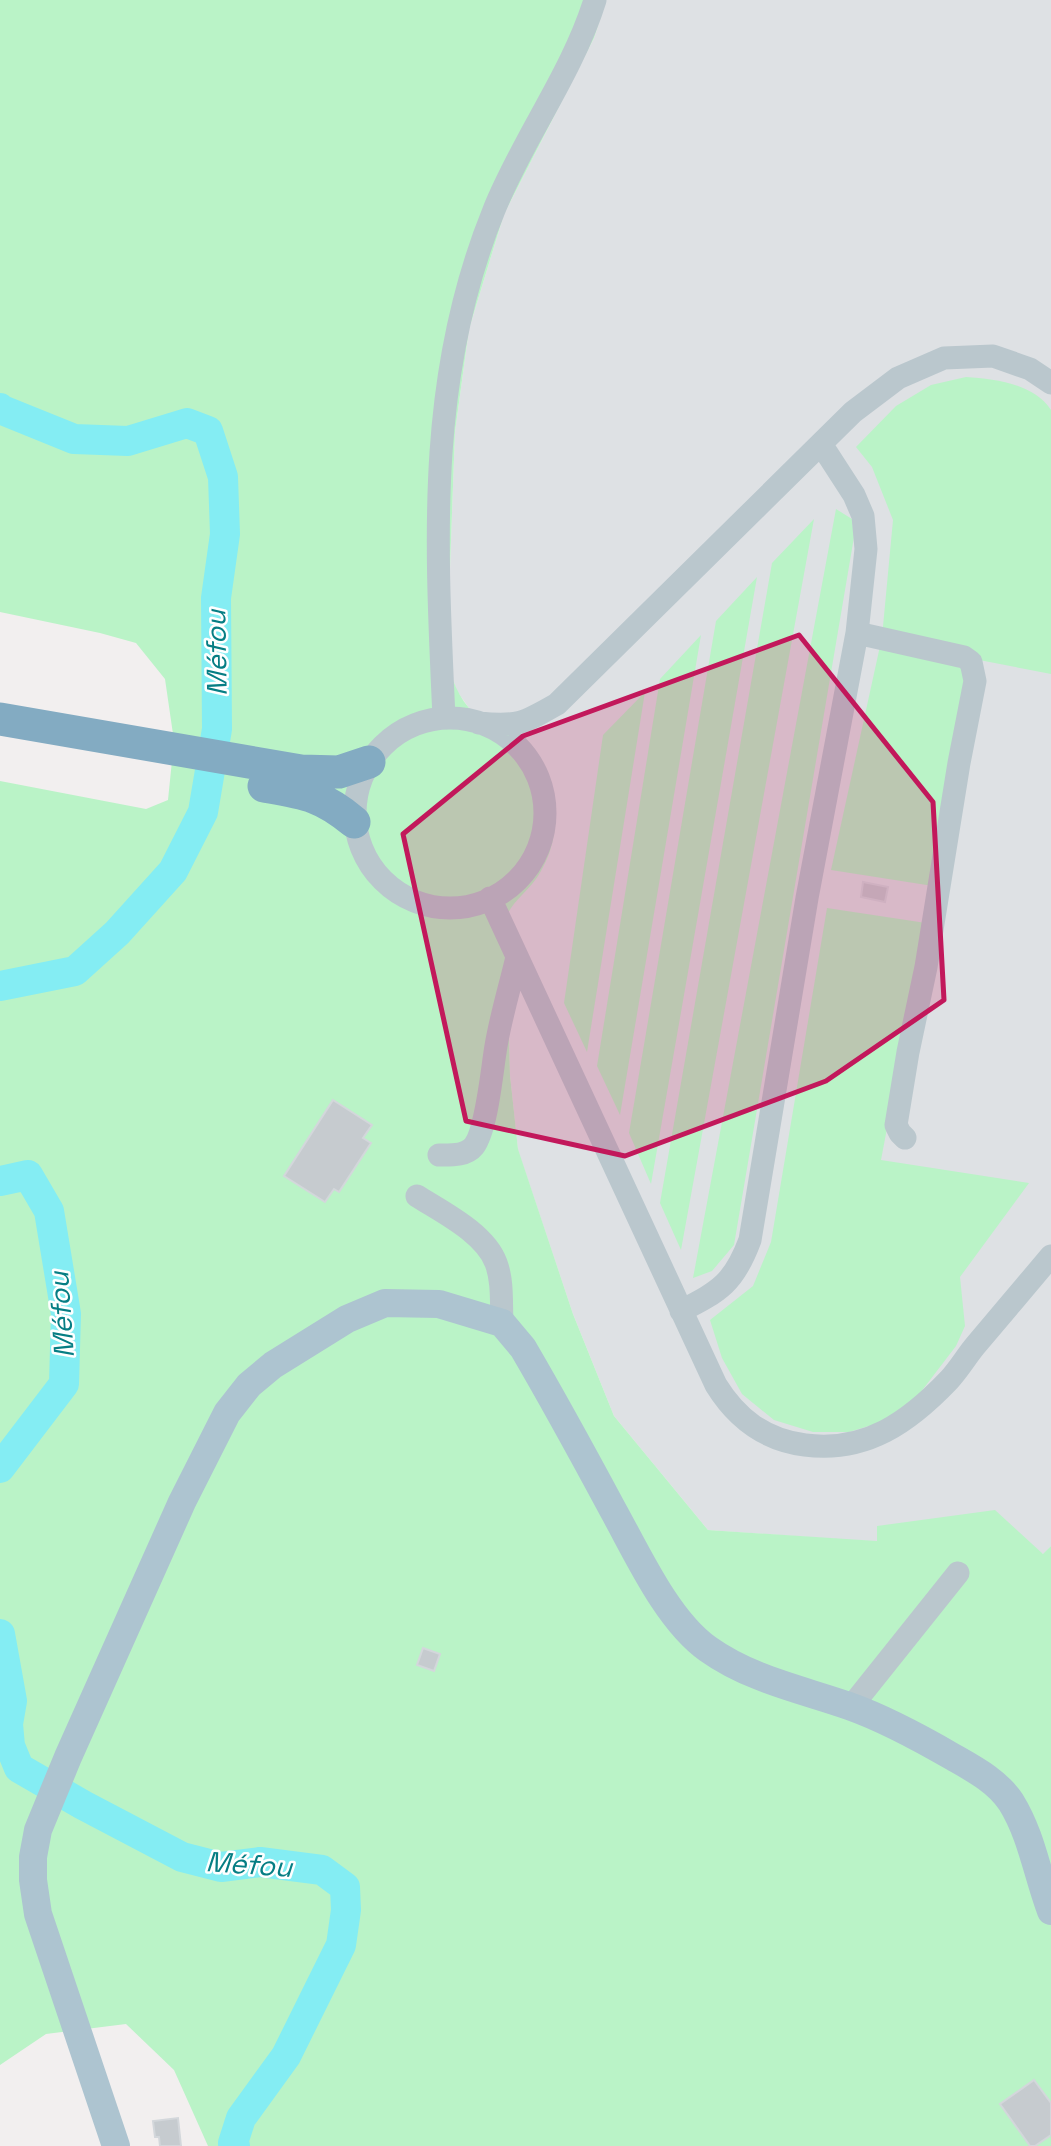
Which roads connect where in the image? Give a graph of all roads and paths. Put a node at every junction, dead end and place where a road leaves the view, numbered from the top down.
1 (595, 0) edge
2 (1051, 383) edge
3 (821, 444) junction
4 (858, 633) junction
5 (444, 718) junction
6 (0, 719) edge
7 (479, 723) junction
8 (0, 739) edge
9 (106, 748) junction
10 (369, 762) junction
11 (300, 781) junction
12 (354, 822) junction
13 (490, 898) junction
14 (517, 957) junction
15 (905, 1138) dead end
16 (439, 1155) dead end
17 (416, 1196) dead end
18 (1051, 1256) edge
19 (681, 1311) junction
20 (502, 1323) junction
21 (958, 1573) dead end
22 (851, 1707) junction
23 (1051, 1911) edge
24 (117, 2146) edge

1 - 5 street
2 - 3 street
3 - 4 street
3 - 7 street
4 - 15 street
4 - 19 street
5 - 7 street
5 - 10 street
6 - 9 highway
7 - 13 street
8 - 9 highway
9 - 11 highway
10 - 11 highway
10 - 12 street
11 - 12 highway
12 - 13 street
13 - 14 street
14 - 16 street
14 - 19 street
17 - 20 street
18 - 19 street
20 - 22 main road
20 - 24 main road
21 - 22 street
22 - 23 main road

